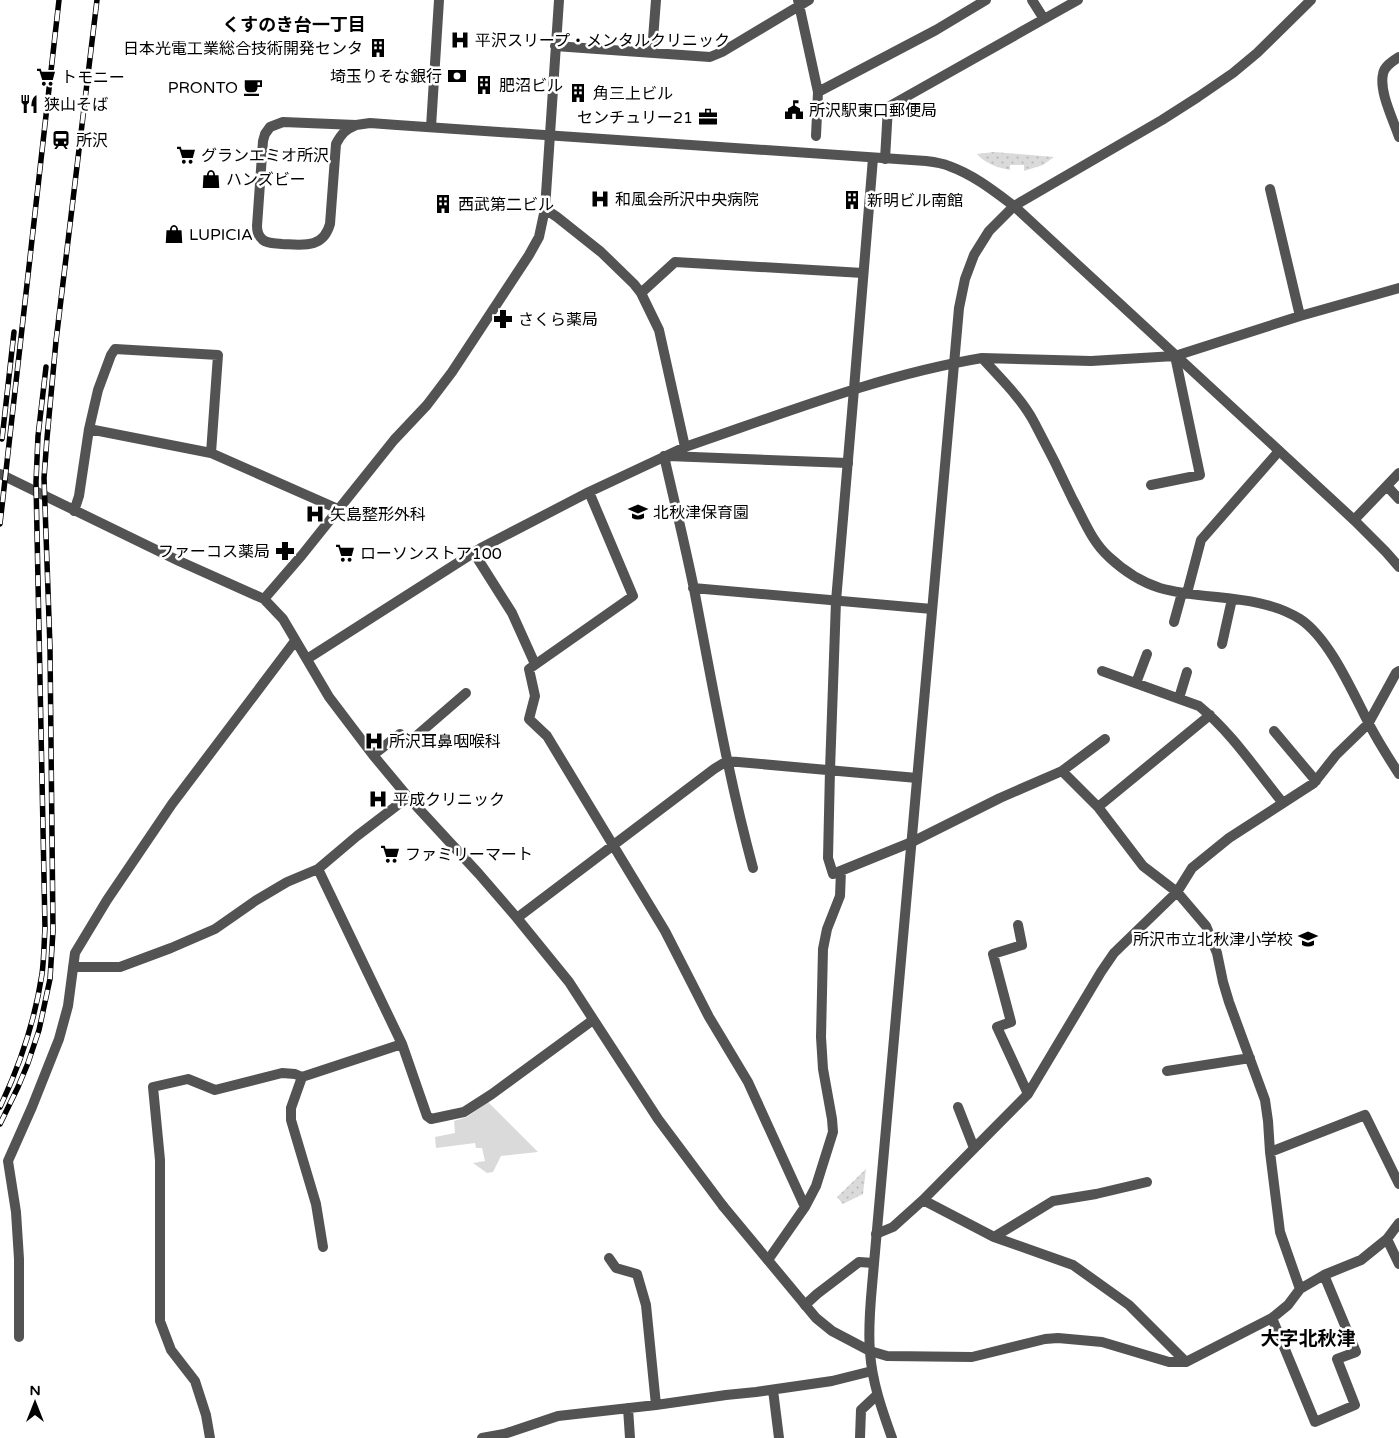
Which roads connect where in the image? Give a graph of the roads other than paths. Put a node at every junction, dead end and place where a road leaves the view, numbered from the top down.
1 (439, 0) edge
2 (560, 0) edge
3 (656, 0) edge
4 (986, 0) edge
5 (1032, 0) edge
6 (1078, 0) edge
7 (1311, 0) edge
8 (802, 2) edge
9 (1044, 20) junction
10 (555, 46) junction
11 (652, 52) junction
12 (1399, 58) edge
13 (818, 92) junction
14 (356, 125) junction
15 (430, 127) junction
16 (549, 135) junction
17 (816, 136) dead end
18 (1399, 137) edge
19 (873, 158) junction
20 (885, 159) junction
21 (1270, 189) dead end
22 (1014, 206) junction
23 (545, 209) junction
24 (863, 274) junction
25 (1399, 288) edge
26 (640, 294) junction
27 (1300, 316) junction
28 (1175, 356) junction
29 (982, 358) junction
30 (955, 363) junction
31 (854, 389) junction
32 (89, 429) junction
33 (684, 447) junction
34 (1278, 452) junction
35 (211, 453) junction
36 (664, 456) junction
37 (848, 463) junction
38 (1399, 473) edge
39 (0, 474) edge
40 (1151, 485) dead end
41 (1387, 486) junction
42 (589, 492) junction
43 (1399, 499) edge
44 (338, 509) junction
45 (74, 510) junction
46 (1354, 520) junction
47 (474, 553) junction
48 (1399, 567) edge
49 (693, 588) junction
50 (1184, 593) junction
51 (264, 599) junction
52 (1232, 599) junction
53 (836, 600) junction
54 (932, 609) junction
55 (1174, 622) dead end
56 (295, 641) junction
57 (1222, 644) dead end
58 (1147, 654) dead end
59 (306, 659) junction
60 (535, 664) junction
61 (1102, 671) dead end
62 (1399, 671) edge
63 (1187, 672) dead end
64 (1136, 683) junction
65 (466, 693) dead end
66 (1179, 698) junction
67 (1210, 715) junction
68 (1368, 724) junction
69 (1274, 731) dead end
70 (1105, 739) dead end
71 (372, 755) junction
72 (727, 761) junction
73 (830, 770) junction
74 (1062, 771) junction
75 (1399, 774) edge
76 (917, 778) junction
77 (1316, 781) junction
78 (408, 797) junction
79 (1283, 803) junction
80 (1098, 807) junction
81 (912, 842) junction
82 (612, 845) junction
83 (752, 868) dead end
84 (318, 869) junction
85 (842, 871) junction
86 (1177, 892) junction
87 (517, 918) junction
88 (1018, 925) dead end
89 (73, 967) junction
90 (593, 1020) junction
91 (402, 1044) junction
92 (1250, 1058) junction
93 (1167, 1071) dead end
94 (302, 1077) junction
95 (1028, 1094) junction
96 (958, 1107) dead end
97 (974, 1148) junction
98 (1270, 1152) junction
99 (1147, 1182) dead end
100 (1399, 1184) edge
101 (923, 1200) junction
102 (805, 1208) junction
103 (1399, 1223) edge
104 (876, 1234) junction
105 (994, 1237) junction
106 (1387, 1239) junction
107 (323, 1247) dead end
108 (609, 1258) dead end
109 (768, 1260) junction
110 (874, 1263) junction
111 (1399, 1264) edge
112 (1324, 1275) junction
113 (1300, 1289) junction
114 (805, 1305) junction
115 (1272, 1318) junction
116 (19, 1337) dead end
117 (870, 1351) junction
118 (1186, 1362) junction
119 (872, 1372) junction
120 (773, 1390) junction
121 (878, 1396) junction
122 (656, 1405) junction
123 (628, 1408) junction
124 (210, 1438) edge
125 (482, 1438) edge
126 (630, 1438) edge
127 (779, 1438) edge
128 (860, 1438) edge
129 (892, 1438) edge

1 - 15 street
2 - 10 street
3 - 11 street
4 - 13 street
5 - 9 street
6 - 9 street
7 - 22 street
8 - 11 street
8 - 13 street
9 - 20 street
10 - 11 street
10 - 16 street
12 - 18 street
13 - 17 street
14 - 14 street
14 - 15 street
15 - 16 street
16 - 19 street
16 - 23 street
19 - 20 street
19 - 24 street
20 - 22 street
21 - 27 street
22 - 28 street
22 - 30 street
23 - 26 street
23 - 44 street
24 - 26 street
24 - 31 street
25 - 27 street
26 - 33 street
27 - 28 street
28 - 29 street
28 - 34 street
28 - 40 street
29 - 30 street
29 - 50 street
30 - 31 street
30 - 54 street
31 - 33 street
31 - 37 street
32 - 35 street
32 - 35 street
32 - 45 street
33 - 36 street
34 - 46 street
34 - 50 street
35 - 44 street
36 - 37 street
36 - 42 street
36 - 49 street
37 - 53 street
38 - 41 street
39 - 45 street
41 - 43 street
41 - 46 street
42 - 47 street
42 - 60 street
44 - 51 street
45 - 51 street
46 - 48 street
47 - 59 street
47 - 60 street
49 - 53 street
49 - 72 street
50 - 52 street
50 - 55 street
51 - 56 street
52 - 57 street
52 - 68 street
53 - 54 street
53 - 73 street
54 - 76 street
56 - 59 street
56 - 89 street
58 - 64 street
59 - 71 street
60 - 82 street
61 - 64 street
62 - 68 street
63 - 66 street
64 - 66 street
65 - 71 street
66 - 67 street
67 - 79 street
67 - 80 street
68 - 75 street
68 - 77 street
69 - 77 street
70 - 74 street
71 - 78 street
72 - 73 street
72 - 82 street
72 - 83 street
73 - 76 street
73 - 85 street
74 - 80 street
74 - 81 street
76 - 81 street
77 - 79 street
78 - 84 street
78 - 87 street
79 - 86 street
80 - 86 street
81 - 85 street
81 - 104 street
82 - 87 street
82 - 102 street
84 - 89 street
84 - 91 street
85 - 102 street
86 - 92 street
86 - 95 street
87 - 90 street
88 - 95 street
89 - 116 street
90 - 91 street
90 - 109 street
91 - 94 street
92 - 93 street
92 - 98 street
94 - 107 street
94 - 124 street
95 - 97 street
96 - 97 street
97 - 101 street
98 - 100 street
98 - 113 street
99 - 105 street
101 - 104 street
101 - 105 street
102 - 109 street
103 - 106 street
104 - 110 street
105 - 118 street
106 - 111 street
106 - 112 street
108 - 122 street
109 - 114 street
110 - 114 street
110 - 117 street
112 - 113 street
112 - 115 street
113 - 115 street
114 - 117 street
115 - 118 street
117 - 118 street
117 - 119 street
119 - 120 street
119 - 121 street
120 - 122 street
120 - 127 street
121 - 128 street
121 - 129 street
122 - 123 street
123 - 125 street
123 - 126 street

